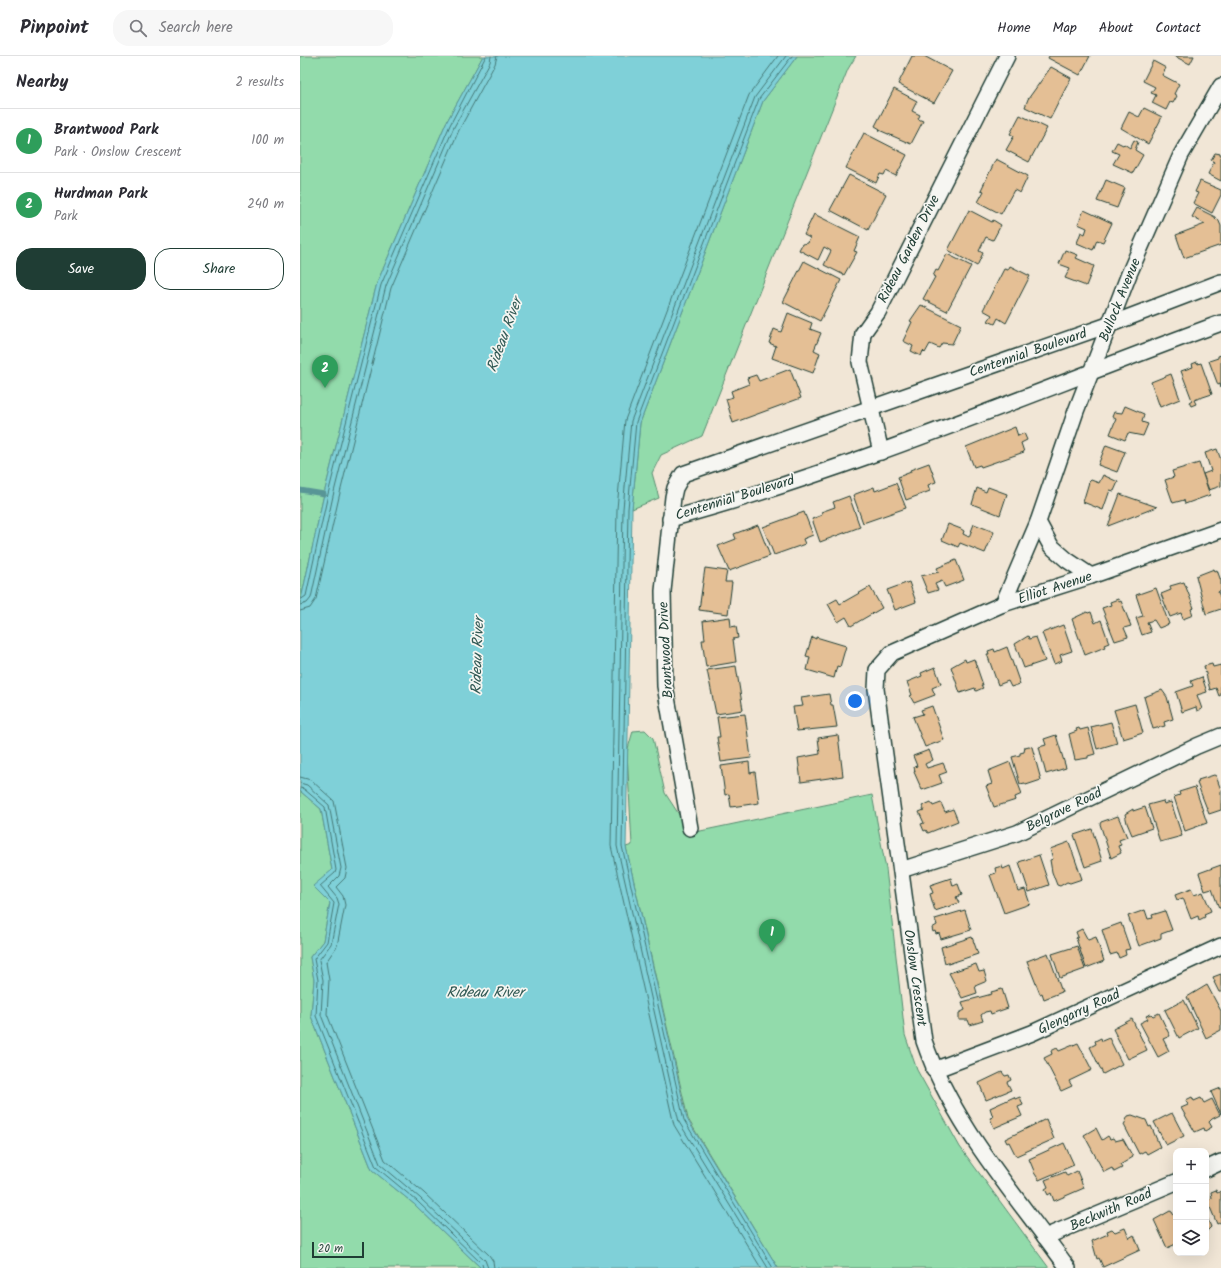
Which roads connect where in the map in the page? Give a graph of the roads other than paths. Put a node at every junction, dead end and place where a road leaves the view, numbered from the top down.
1 (1007, 56) edge
2 (1221, 86) edge
3 (1221, 282) edge
4 (1221, 323) edge
5 (1111, 324) junction
6 (1092, 370) junction
7 (871, 407) junction
8 (881, 452) junction
9 (670, 519) junction
10 (1038, 522) junction
11 (1221, 530) edge
12 (1091, 576) junction
13 (1003, 604) junction
14 (892, 653) joint
15 (1221, 736) edge
16 (690, 828) dead end
17 (901, 870) junction
18 (1221, 946) edge
19 (934, 1070) junction
20 (1221, 1162) edge
21 (1209, 1168) edge
22 (1173, 1183) edge
23 (1045, 1237) junction
24 (1068, 1268) edge

1 - 7 street, Rideau Garden Drive
2 - 5 street, Bullock Avenue
3 - 5 street, Centennial Boulevard
4 - 6 street, Centennial Boulevard
5 - 6 street, Bullock Avenue
5 - 7 street, Centennial Boulevard
6 - 8 street, Centennial Boulevard
6 - 10 street, Bullock Avenue
7 - 8 street, Rideau Garden Drive
7 - 9 street, Centennial Boulevard
8 - 9 street, Centennial Boulevard
9 - 16 street, Brantwood Drive
10 - 12 street
10 - 13 street, Bullock Avenue
11 - 12 street, Elliot Avenue
12 - 13 street, Elliot Avenue
13 - 14 street, Elliot Avenue
14 - 17 street, Onslow Crescent
15 - 17 street, Belgrave Road
17 - 19 street, Onslow Crescent
18 - 19 street, Glengarry Road
19 - 23 street, Onslow Crescent
20 - 21 street
22 - 23 street, Beckwith Road
23 - 24 street, Onslow Crescent

